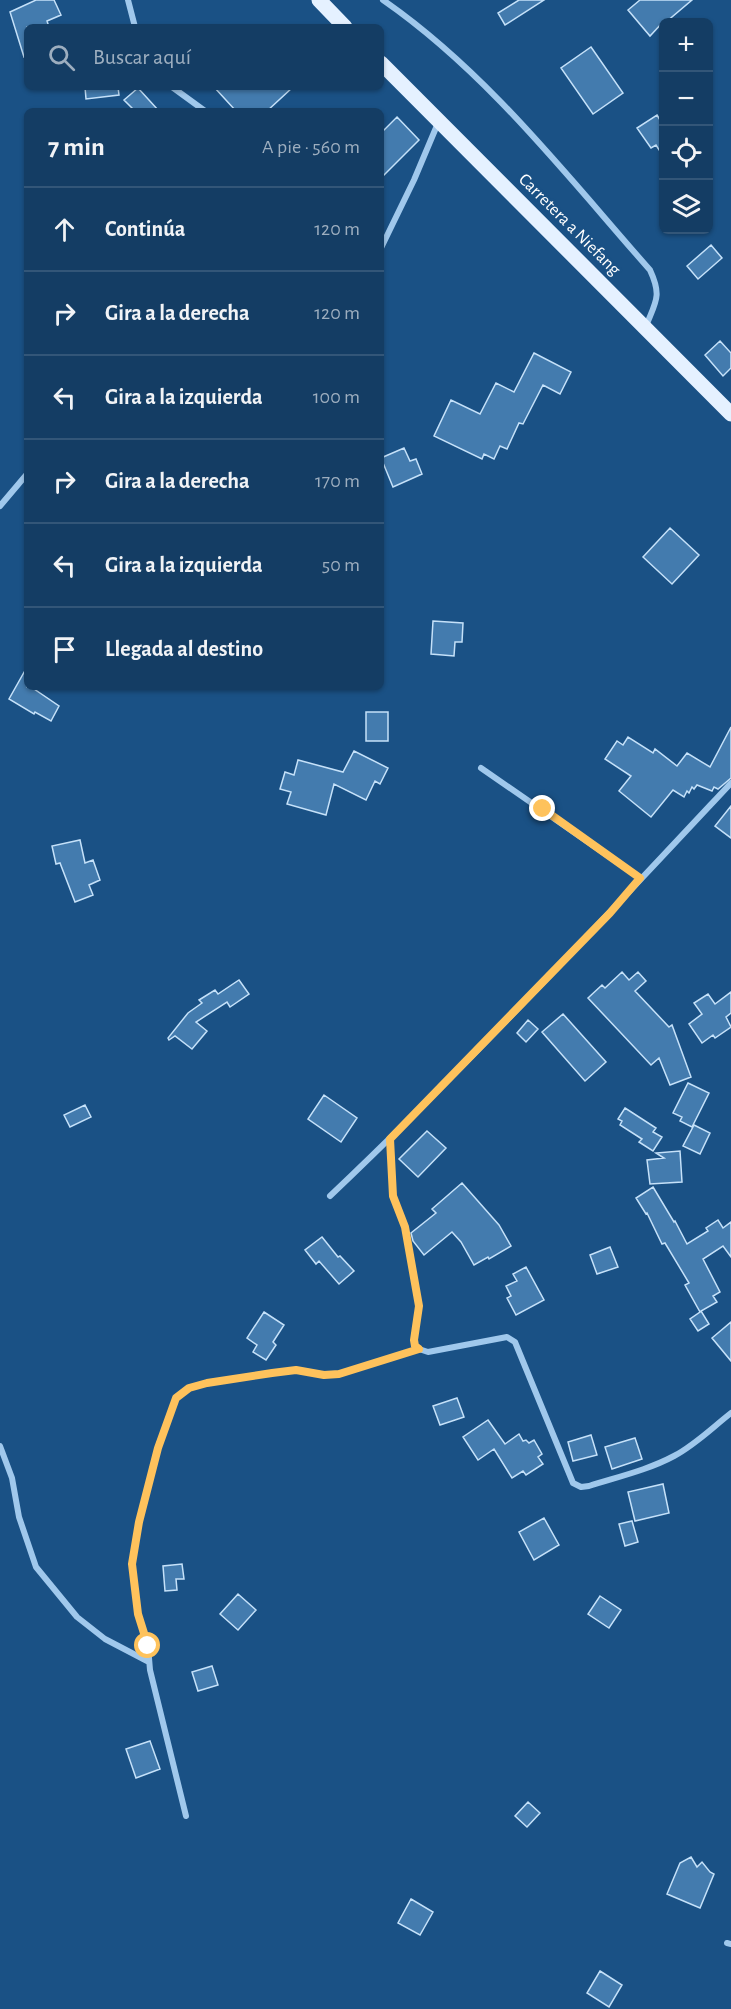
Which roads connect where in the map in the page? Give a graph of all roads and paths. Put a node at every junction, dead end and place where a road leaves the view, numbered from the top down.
1 (129, 0) edge
2 (319, 0) edge
3 (383, 0) edge
4 (134, 24) edge
5 (342, 24) edge
6 (384, 66) edge
7 (176, 90) edge
8 (201, 108) edge
9 (439, 121) junction
10 (384, 242) edge
11 (645, 328) junction
12 (731, 414) edge
13 (24, 478) edge
14 (0, 506) edge
15 (481, 768) dead end
16 (731, 783) edge
17 (640, 878) junction
18 (390, 1139) junction
19 (330, 1196) dead end
20 (419, 1349) junction
21 (731, 1413) edge
22 (0, 1446) edge
23 (149, 1662) junction
24 (186, 1816) dead end

1 - 4 street
2 - 5 main road
3 - 11 street
6 - 9 main road, Carretera a Niefang
7 - 8 street
9 - 10 street
9 - 11 main road, Carretera a Niefang
11 - 12 main road, Carretera a Niefang
13 - 14 street
15 - 17 street
16 - 17 street
17 - 18 street
18 - 19 street
18 - 20 street
20 - 21 street
20 - 23 street
22 - 23 street
23 - 24 street

